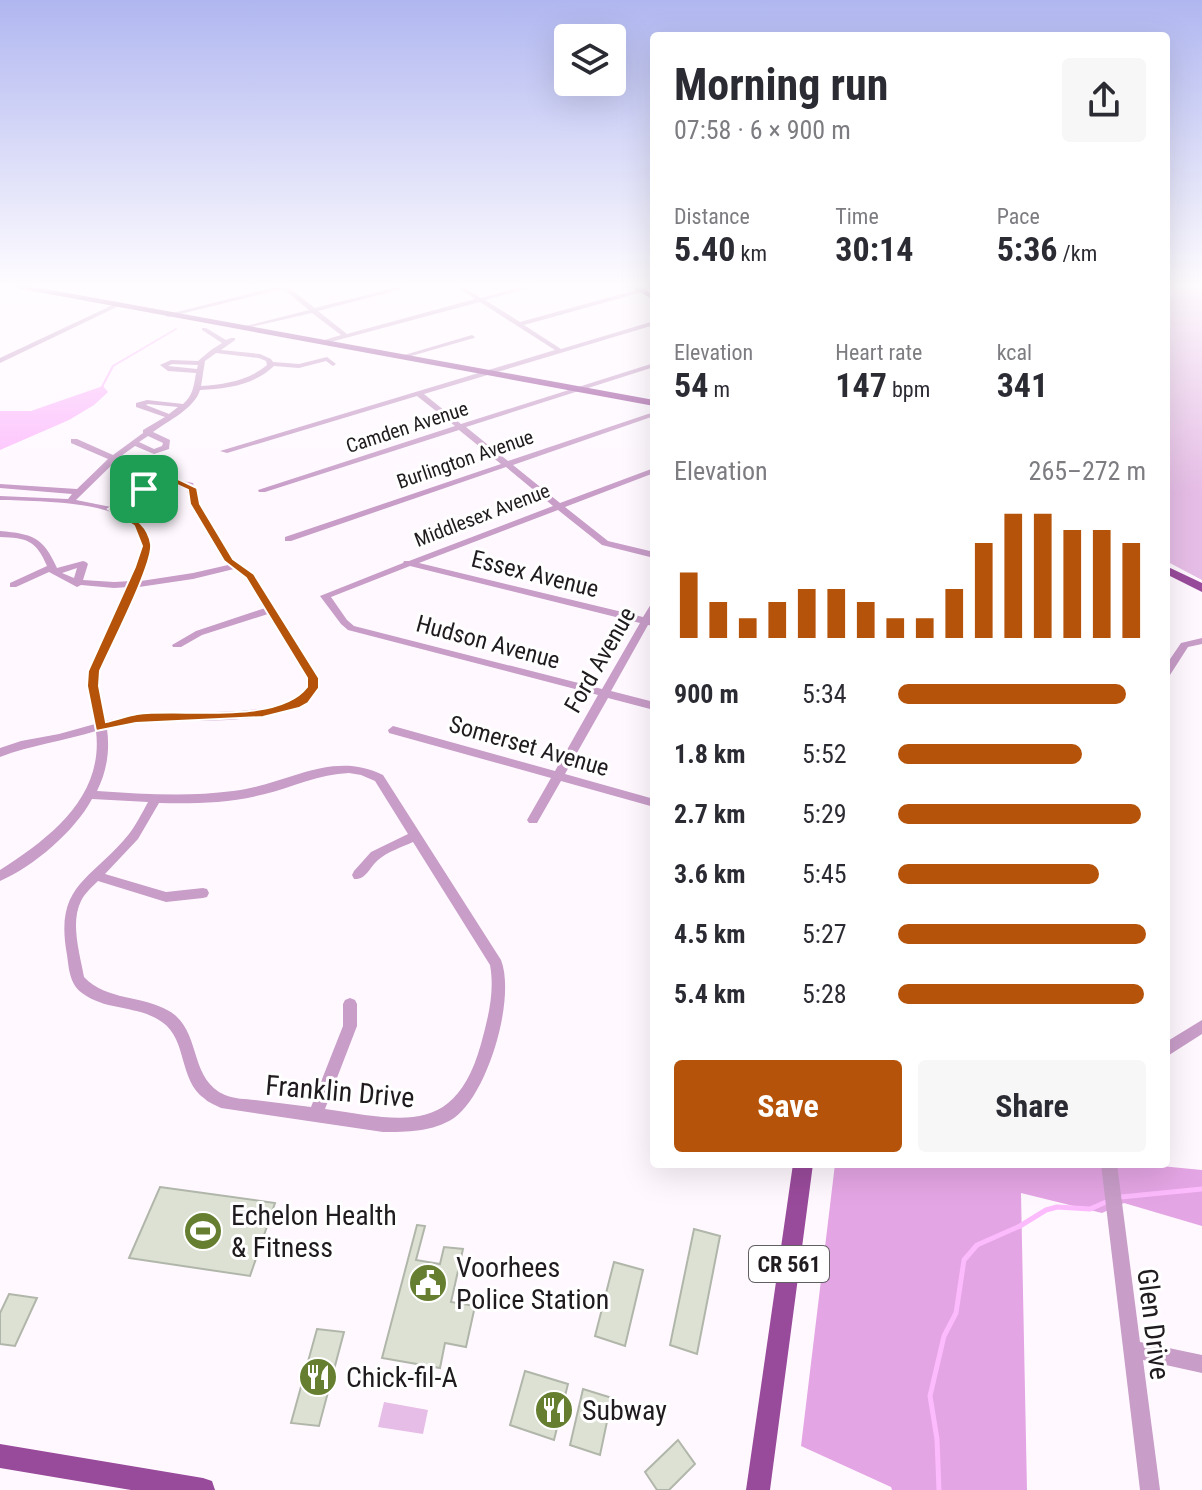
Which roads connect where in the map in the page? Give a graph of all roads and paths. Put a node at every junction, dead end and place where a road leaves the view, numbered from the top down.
1 (212, 353) edge
2 (227, 353) edge
3 (384, 353) edge
4 (416, 353) edge
5 (555, 353) edge
6 (404, 356) junction
7 (271, 364) junction
8 (333, 364) dead end
9 (650, 366) edge
10 (489, 372) junction
11 (197, 388) junction
12 (579, 389) junction
13 (418, 393) junction
14 (650, 402) edge
15 (186, 406) junction
16 (650, 415) edge
17 (171, 417) junction
18 (459, 427) junction
19 (146, 432) junction
20 (74, 441) dead end
21 (133, 442) junction
22 (224, 451) dead end
23 (113, 458) junction
24 (506, 464) junction
25 (650, 471) edge
26 (0, 486) edge
27 (262, 490) dead end
28 (78, 492) junction
29 (0, 498) edge
30 (69, 502) junction
31 (558, 505) junction
32 (113, 509) junction
33 (0, 534) edge
34 (288, 539) dead end
35 (650, 554) edge
36 (406, 563) junction
37 (233, 566) junction
38 (53, 570) junction
39 (1170, 571) edge
40 (134, 583) junction
41 (77, 584) junction
42 (13, 585) dead end
43 (1202, 588) edge
44 (325, 596) joint
45 (270, 610) junction
46 (650, 622) edge
47 (1202, 641) edge
48 (177, 645) dead end
49 (1170, 667) edge
50 (604, 693) junction
51 (650, 705) edge
52 (101, 728) junction
53 (393, 730) dead end
54 (0, 753) edge
55 (556, 776) junction
56 (89, 795) junction
57 (156, 798) junction
58 (650, 802) edge
59 (533, 820) dead end
60 (416, 835) junction
61 (358, 875) dead end
62 (0, 876) edge
63 (97, 876) junction
64 (203, 893) dead end
65 (350, 1004) dead end
66 (1202, 1026) edge
67 (1170, 1047) edge
68 (315, 1115) junction
69 (802, 1168) edge
70 (1109, 1168) edge
71 (1131, 1349) junction
72 (1202, 1364) edge
73 (0, 1456) edge
74 (125, 1484) edge
75 (203, 1490) edge
76 (758, 1490) edge
77 (1150, 1490) edge

1 - 11 street
2 - 7 street
3 - 6 main road
4 - 6 street
5 - 10 street
6 - 10 main road
7 - 8 street
7 - 11 street
9 - 12 street, Camden Avenue
10 - 12 main road
10 - 13 street
11 - 15 street
12 - 14 main road
12 - 18 street, Camden Avenue
13 - 18 street
13 - 22 street
15 - 17 street
15 - 17 street
16 - 24 street, Burlington Avenue
17 - 19 street
18 - 24 street
18 - 27 street, Camden Avenue
19 - 21 street
19 - 21 street
20 - 23 street
21 - 23 street
23 - 28 street
24 - 31 street
24 - 34 street, Burlington Avenue
25 - 31 street, Middlesex Avenue
26 - 28 street
28 - 30 street
29 - 30 street
30 - 32 street
31 - 35 street
31 - 36 street, Middlesex Avenue
32 - 37 street
32 - 40 street
33 - 38 street
36 - 44 street, Middlesex Avenue
36 - 46 street, Essex Avenue
37 - 40 street
37 - 45 street
38 - 41 street
38 - 41 street
38 - 42 street
39 - 43 main road
40 - 41 street
40 - 52 street
44 - 50 street, Hudson Avenue
45 - 48 street
45 - 52 street
46 - 50 street, Ford Avenue
47 - 49 street
50 - 51 street, Hudson Avenue
50 - 55 street, Ford Avenue
52 - 54 street
52 - 56 street
53 - 55 street, Somerset Avenue
55 - 58 street, Somerset Avenue
55 - 59 street, Ford Avenue
56 - 57 street, Franklin Drive
56 - 62 street
57 - 60 street, Franklin Drive
57 - 63 street, Franklin Drive
60 - 61 street
60 - 68 street, Franklin Drive
63 - 64 street
63 - 68 street, Franklin Drive
65 - 68 street
66 - 67 street
69 - 76 main road, CR 561
70 - 71 street, Glen Drive
71 - 72 street
71 - 77 street, Glen Drive
73 - 74 main road
74 - 75 main road

